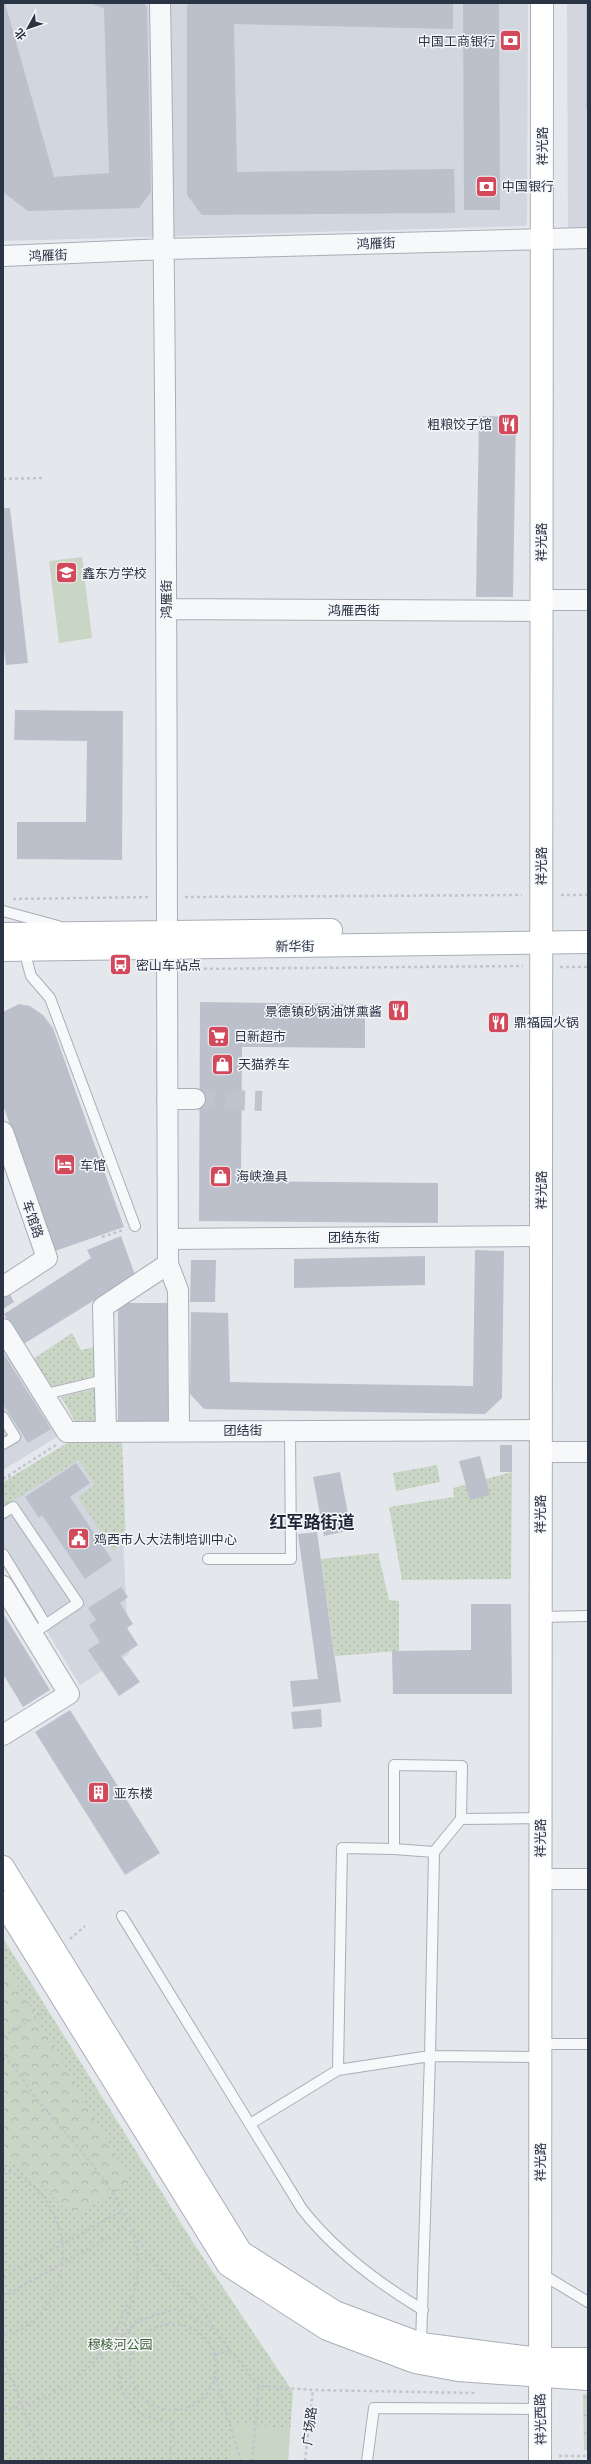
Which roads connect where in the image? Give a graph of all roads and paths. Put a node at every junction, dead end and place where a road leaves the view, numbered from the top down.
1 (160, 3) edge
2 (542, 3) edge
3 (542, 238) junction
4 (588, 238) edge
5 (165, 250) junction
6 (3, 256) edge
7 (42, 478) dead end
8 (3, 479) edge
9 (588, 600) edge
10 (541, 605) junction
11 (166, 610) junction
12 (541, 894) junction
13 (588, 894) edge
14 (167, 897) junction
15 (6, 899) dead end
16 (3, 911) edge
17 (588, 927) edge
18 (81, 933) junction
19 (3, 934) edge
20 (541, 936) junction
21 (168, 940) junction
22 (588, 942) edge
23 (13, 950) edge
24 (541, 966) junction
25 (588, 967) edge
26 (167, 970) junction
27 (168, 1099) junction
28 (195, 1100) tunnel mouth
29 (3, 1132) edge
30 (134, 1226) joint
31 (541, 1236) junction
32 (102, 1237) dead end
33 (168, 1238) junction
34 (168, 1264) junction
35 (4, 1286) dead end
36 (3, 1329) edge
37 (104, 1380) junction
38 (39, 1397) junction
39 (3, 1417) edge
40 (178, 1430) junction
41 (290, 1430) junction
42 (540, 1430) junction
43 (106, 1431) junction
44 (74, 1432) junction
45 (3, 1444) edge
46 (540, 1452) junction
47 (588, 1452) edge
48 (9, 1475) junction
49 (3, 1479) edge
50 (13, 1507) junction
51 (3, 1513) edge
52 (3, 1554) edge
53 (208, 1559) dead end
54 (3, 1586) edge
55 (588, 1616) edge
56 (540, 1617) junction
57 (39, 1630) junction
58 (3, 1735) edge
59 (461, 1818) junction
60 (540, 1818) junction
61 (394, 1849) junction
62 (434, 1852) junction
63 (3, 1866) edge
64 (540, 1879) junction
65 (588, 1880) edge
66 (3, 1902) edge
67 (122, 1916) dead end
68 (49, 2009) dead end
69 (3, 2037) edge
70 (588, 2044) edge
71 (540, 2050) junction
72 (430, 2056) junction
73 (3, 2057) edge
74 (338, 2070) junction
75 (250, 2124) junction
76 (3, 2170) edge
77 (122, 2211) junction
78 (128, 2226) junction
79 (540, 2272) junction
80 (3, 2277) edge
81 (132, 2294) junction
82 (3, 2296) edge
83 (588, 2302) edge
84 (423, 2310) junction
85 (137, 2321) junction
86 (213, 2329) junction
87 (3, 2336) edge
88 (421, 2344) junction
89 (230, 2350) junction
90 (117, 2351) junction
91 (215, 2355) junction
92 (3, 2356) edge
93 (588, 2359) edge
94 (88, 2368) junction
95 (540, 2368) junction
96 (216, 2377) junction
97 (588, 2379) edge
98 (259, 2386) junction
99 (313, 2390) junction
100 (477, 2393) dead end
101 (22, 2407) junction
102 (540, 2409) junction
103 (3, 2410) edge
104 (588, 2456) edge
105 (540, 2459) edge
106 (43, 2461) edge
107 (170, 2461) edge
108 (241, 2461) edge
109 (252, 2461) edge
110 (305, 2461) edge
111 (367, 2461) edge

1 - 5 street
2 - 3 street, 祥光路
3 - 4 street, 鸿雁街
3 - 5 street, 鸿雁街
3 - 10 street, 祥光路
5 - 6 street, 鸿雁街
5 - 11 street, 鸿雁街
7 - 8 path
9 - 10 street, 鸿雁西街
10 - 11 street, 鸿雁西街
10 - 12 street, 祥光路
11 - 14 street, 鸿雁街
12 - 13 path
12 - 14 path
12 - 20 street, 祥光路
14 - 15 path
14 - 21 street, 鸿雁街
16 - 18 lane
17 - 20 street, 新华街
18 - 19 street, 新华街
18 - 21 street, 新华街
20 - 21 street, 新华街
20 - 22 street, 新华街
20 - 24 street, 祥光路
21 - 23 street, 新华街
21 - 26 street, 鸿雁街
23 - 30 lane
24 - 25 path
24 - 26 path
24 - 31 street, 祥光路
26 - 27 street, 鸿雁街
27 - 28 street
27 - 33 street, 鸿雁街
29 - 35 street, 车馆路
30 - 32 path
31 - 33 street, 团结东街
31 - 42 street, 祥光路
33 - 34 street, 鸿雁街
34 - 37 street
34 - 40 street
36 - 38 street
37 - 38 lane
37 - 43 street
38 - 44 street
39 - 45 lane
40 - 41 street, 团结街
40 - 43 street, 团结街
41 - 42 street, 团结街
41 - 53 lane
42 - 46 street, 祥光路
43 - 44 street, 团结街
44 - 48 path
46 - 47 street
46 - 56 street, 祥光路
48 - 49 path
48 - 50 path
50 - 51 lane
50 - 57 lane
52 - 57 lane
54 - 57 street
55 - 56 lane
56 - 60 street, 祥光路
57 - 58 street
59 - 60 lane
59 - 61 lane
59 - 62 lane
60 - 64 street, 祥光路
61 - 62 lane
61 - 74 lane
62 - 72 lane
63 - 88 street
64 - 65 street
64 - 71 street, 祥光路
66 - 95 street
67 - 75 lane
68 - 69 path
70 - 71 lane
71 - 72 lane
71 - 79 street, 祥光路
72 - 74 lane
72 - 84 lane
73 - 77 path
74 - 75 lane
75 - 84 lane
76 - 87 path
77 - 78 path
77 - 80 path
78 - 81 path
78 - 82 path
78 - 86 path
79 - 83 lane
79 - 95 street, 祥光路
81 - 90 path
81 - 94 path
84 - 88 lane
85 - 86 path
85 - 90 path
85 - 94 path
86 - 89 path
88 - 95 street
89 - 91 path
89 - 98 path
90 - 107 path
91 - 96 path
91 - 96 path
92 - 101 path
93 - 95 street
94 - 101 path
95 - 97 street
95 - 102 street, 祥光西路
96 - 108 path
98 - 99 path
98 - 109 path
99 - 100 path
99 - 110 path, 广场路
101 - 103 path
101 - 106 path
102 - 105 street, 祥光西路
102 - 111 lane
104 - 105 path

